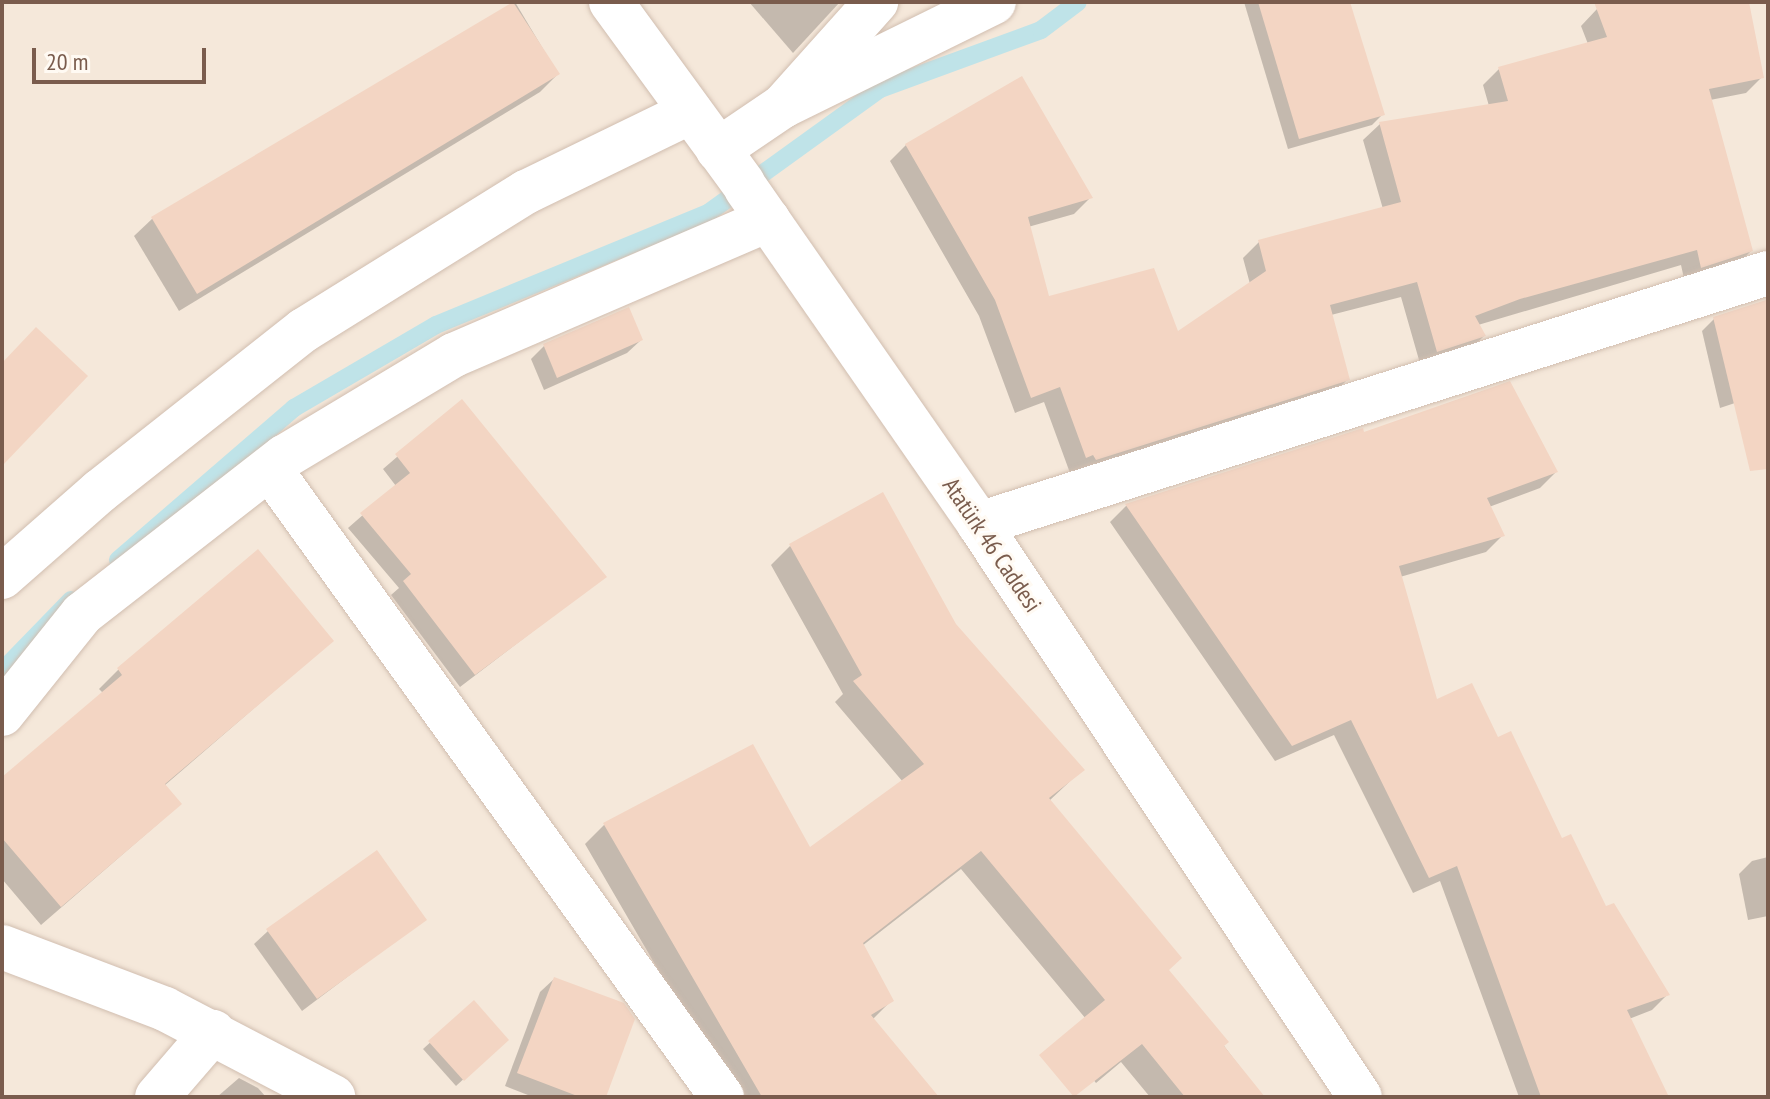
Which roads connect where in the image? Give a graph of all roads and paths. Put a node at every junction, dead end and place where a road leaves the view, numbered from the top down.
1 (611, 2) edge
2 (876, 2) edge
3 (994, 2) edge
4 (783, 106) junction
5 (691, 112) junction
6 (731, 166) junction
7 (768, 220) junction
8 (1768, 273) edge
9 (270, 469) junction
10 (979, 524) junction
11 (2, 577) edge
12 (2, 714) edge
13 (2, 947) edge
14 (213, 1032) junction
15 (157, 1097) edge
16 (333, 1097) edge
17 (722, 1097) edge
18 (1360, 1097) edge

1 - 5 street, Atatürk 46 Caddesi
2 - 4 street
3 - 4 street
4 - 6 street
5 - 6 street, Atatürk 46 Caddesi
5 - 11 street
6 - 7 street, Atatürk 46 Caddesi
7 - 9 street
7 - 10 street, Atatürk 46 Caddesi
8 - 10 street
9 - 12 street
9 - 17 street
10 - 18 street, Atatürk 46 Caddesi
13 - 14 street
14 - 15 street
14 - 16 street

